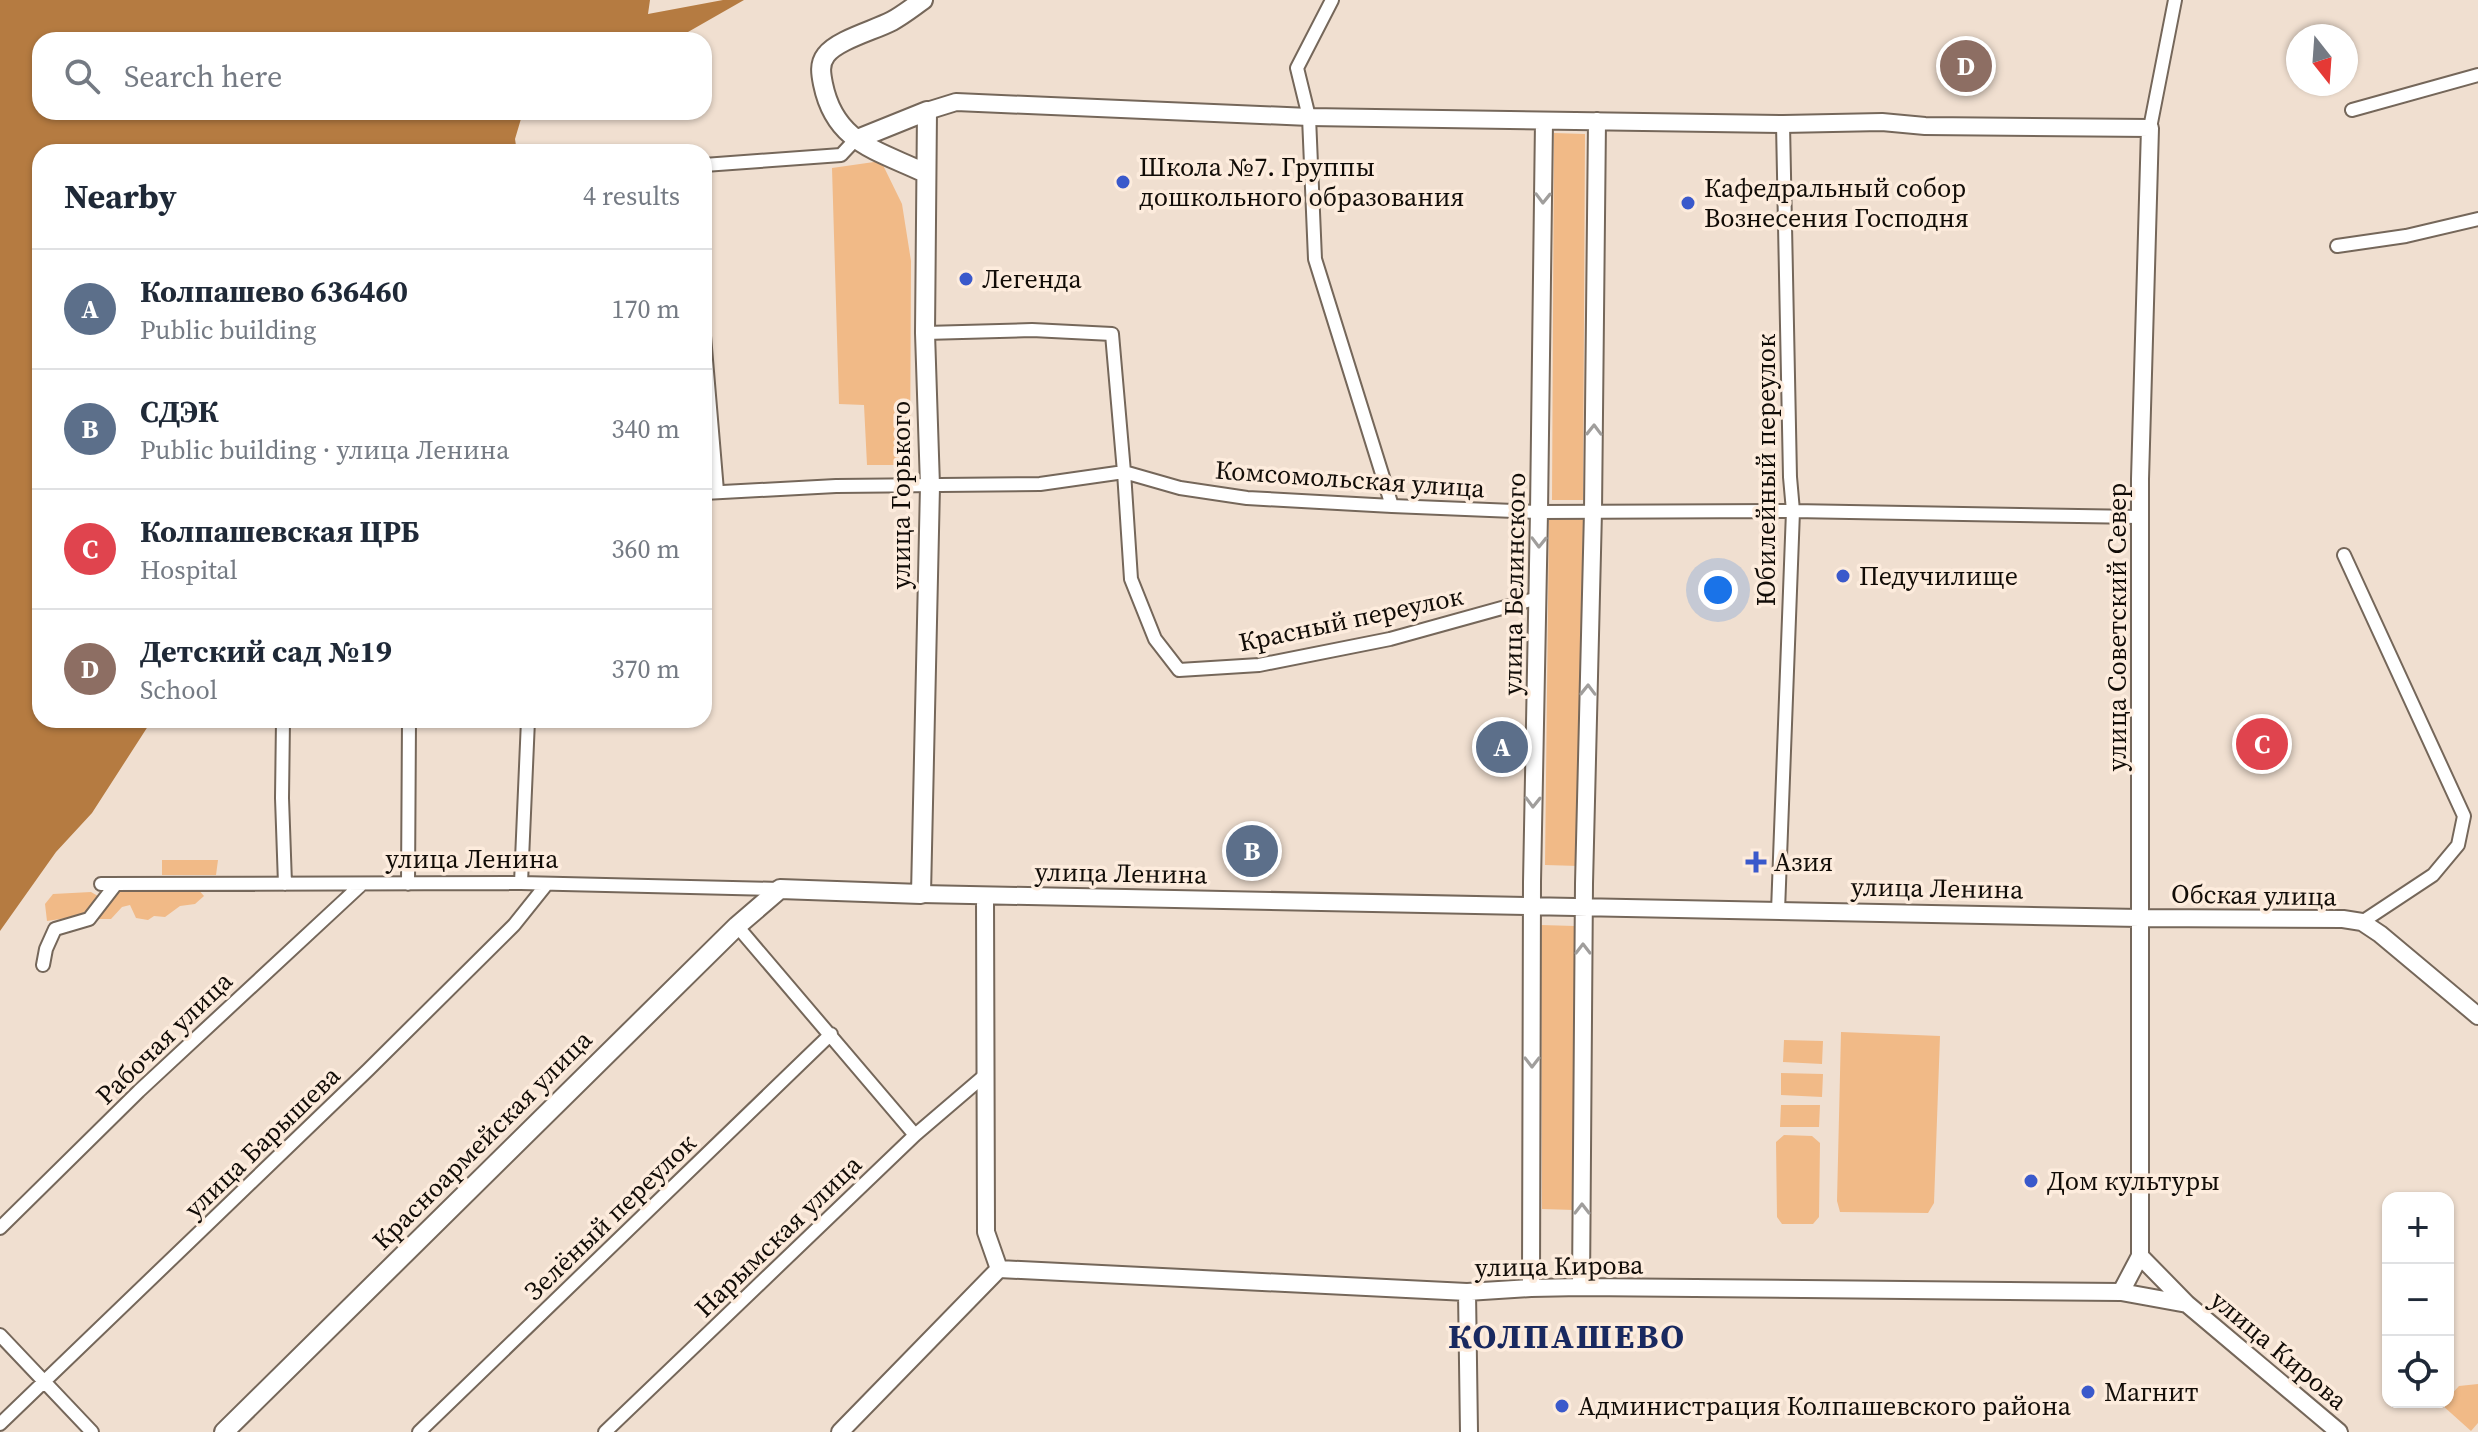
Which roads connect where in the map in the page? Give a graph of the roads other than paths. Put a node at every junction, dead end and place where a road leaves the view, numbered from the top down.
1 (923, 0) edge
2 (1332, 0) edge
3 (2175, 0) edge
4 (2478, 75) edge
5 (2352, 110) dead end
6 (927, 111) junction
7 (1309, 117) junction
8 (1544, 121) junction
9 (1597, 121) junction
10 (1783, 124) junction
11 (2150, 128) junction
12 (855, 140) junction
13 (712, 164) edge
14 (925, 173) junction
15 (2478, 219) edge
16 (2337, 246) dead end
17 (925, 333) junction
18 (1124, 472) junction
19 (930, 486) junction
20 (712, 492) edge
21 (1392, 506) junction
22 (1593, 511) junction
23 (1793, 511) junction
24 (1539, 512) junction
25 (2140, 517) junction
26 (2344, 555) dead end
27 (1538, 598) junction
28 (283, 728) edge
29 (409, 728) edge
30 (528, 728) edge
31 (521, 883) junction
32 (101, 884) dead end
33 (116, 884) junction
34 (285, 884) junction
35 (362, 884) junction
36 (408, 884) junction
37 (546, 885) junction
38 (780, 889) junction
39 (921, 894) junction
40 (985, 896) junction
41 (1532, 906) junction
42 (1584, 907) junction
43 (1778, 911) junction
44 (2139, 918) junction
45 (2362, 922) junction
46 (737, 926) junction
47 (43, 965) dead end
48 (2478, 1016) edge
49 (831, 1034) junction
50 (984, 1076) junction
51 (915, 1135) junction
52 (0, 1228) edge
53 (2140, 1256) junction
54 (999, 1269) junction
55 (1581, 1287) junction
56 (1531, 1288) junction
57 (1467, 1292) junction
58 (2121, 1292) junction
59 (2187, 1304) junction
60 (0, 1335) edge
61 (44, 1382) junction
62 (0, 1424) edge
63 (92, 1432) edge
64 (224, 1432) edge
65 (419, 1432) edge
66 (605, 1432) edge
67 (840, 1432) edge
68 (1469, 1432) edge
69 (2339, 1432) edge

1 - 12 main road
2 - 7 street
3 - 11 street, улица Советский Север
4 - 5 street
6 - 7 street
6 - 12 main road
6 - 14 main road, улица Горького
7 - 8 street
7 - 21 street
8 - 9 street
8 -> 24 street, улица Белинского
9 - 10 street
22 -> 9 street
10 - 11 street
10 - 23 street, Юбилейный переулок
11 - 25 street, улица Советский Север
12 - 13 street
12 - 14 main road
14 - 17 main road, улица Горького
15 - 16 street
17 - 18 street, Красный переулок
17 - 19 main road, улица Горького
18 - 19 street, Комсомольская улица
18 - 21 street, Комсомольская улица
18 - 27 street, Красный переулок
19 - 20 street, Комсомольская улица
19 - 39 main road, улица Горького
21 - 24 street, Комсомольская улица
22 - 23 street, Комсомольская улица
22 - 24 street, Комсомольская улица
42 -> 22 street
23 - 25 street, Комсомольская улица
23 - 43 street, Юбилейный переулок
24 -> 27 street, улица Белинского
25 - 44 street, улица Советский Север
26 - 45 street
27 -> 41 street, улица Белинского
28 - 34 street
29 - 36 street
30 - 31 street
31 - 36 street, улица Ленина
31 - 37 street, улица Ленина
32 - 33 street, улица Ленина
33 - 34 street, улица Ленина
33 - 47 street
34 - 35 street, улица Ленина
35 - 36 street, улица Ленина
35 - 52 street, Рабочая улица
37 - 38 street, улица Ленина
37 - 61 street, улица Барышева
38 - 39 main road, улица Ленина
38 - 46 main road, Красноармейская улица
39 - 40 street, улица Ленина
40 - 41 street, улица Ленина
40 - 50 street
41 - 42 street, улица Ленина
41 -> 56 street, улица Белинского
42 - 43 street, улица Ленина
55 -> 42 street
43 - 44 street, улица Ленина
44 - 45 street, Обская улица
44 - 53 street, улица Советский Север
45 - 48 street, Обская улица
46 - 49 street
46 - 64 main road, Красноармейская улица
49 - 51 street
49 - 65 street, Зелёный переулок
50 - 51 street, Нарымская улица
50 - 54 street
51 - 66 street, Нарымская улица
53 - 58 street
53 - 59 street, улица Кирова
54 - 57 street, улица Кирова
54 - 67 street
55 - 56 street, улица Кирова
55 - 58 street, улица Кирова
56 - 57 street, улица Кирова
57 - 68 street
58 - 59 street, улица Кирова
59 - 69 street, улица Кирова
60 - 61 street
61 - 62 street, улица Барышева
61 - 63 street

